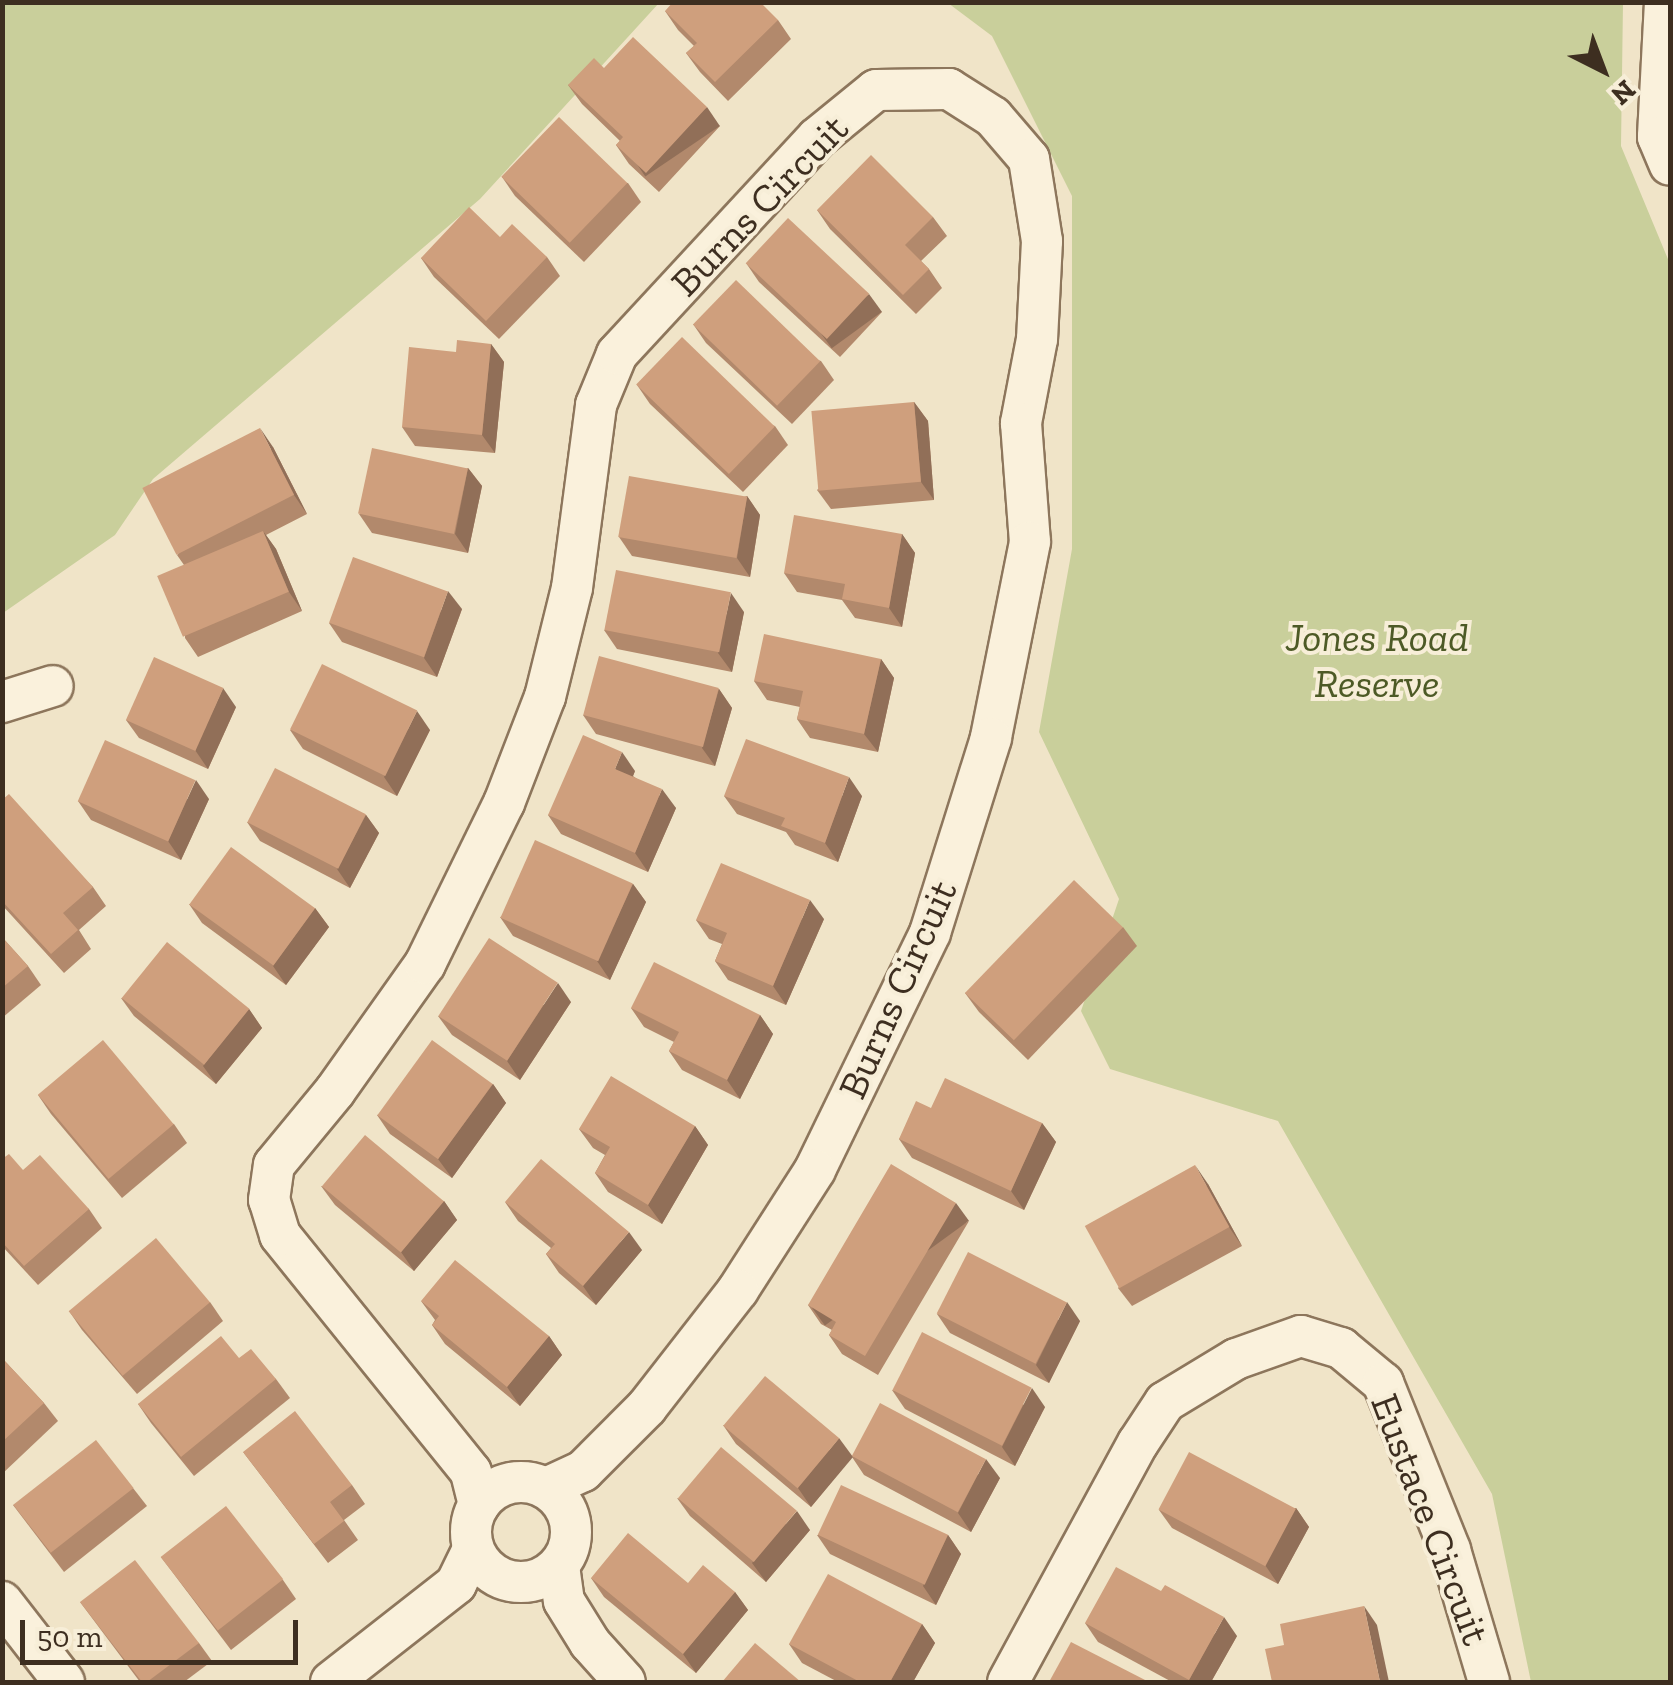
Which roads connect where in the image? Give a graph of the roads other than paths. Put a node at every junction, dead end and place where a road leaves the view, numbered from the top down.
1 (1665, 2) edge
2 (1670, 164) edge
3 (53, 686) dead end
4 (2, 702) edge
5 (484, 1487) junction
6 (556, 1499) junction
7 (473, 1569) junction
8 (552, 1583) junction
9 (2, 1602) edge
10 (64, 1682) edge
11 (331, 1682) edge
12 (625, 1682) edge
13 (1008, 1682) edge
14 (1489, 1682) edge

1 - 2 street
3 - 4 street
5 - 6 street
5 - 6 street, Burns Circuit
5 - 7 street
6 - 8 street
7 - 8 street
7 - 11 street
8 - 12 street
9 - 10 street
13 - 14 street, Eustace Circuit

